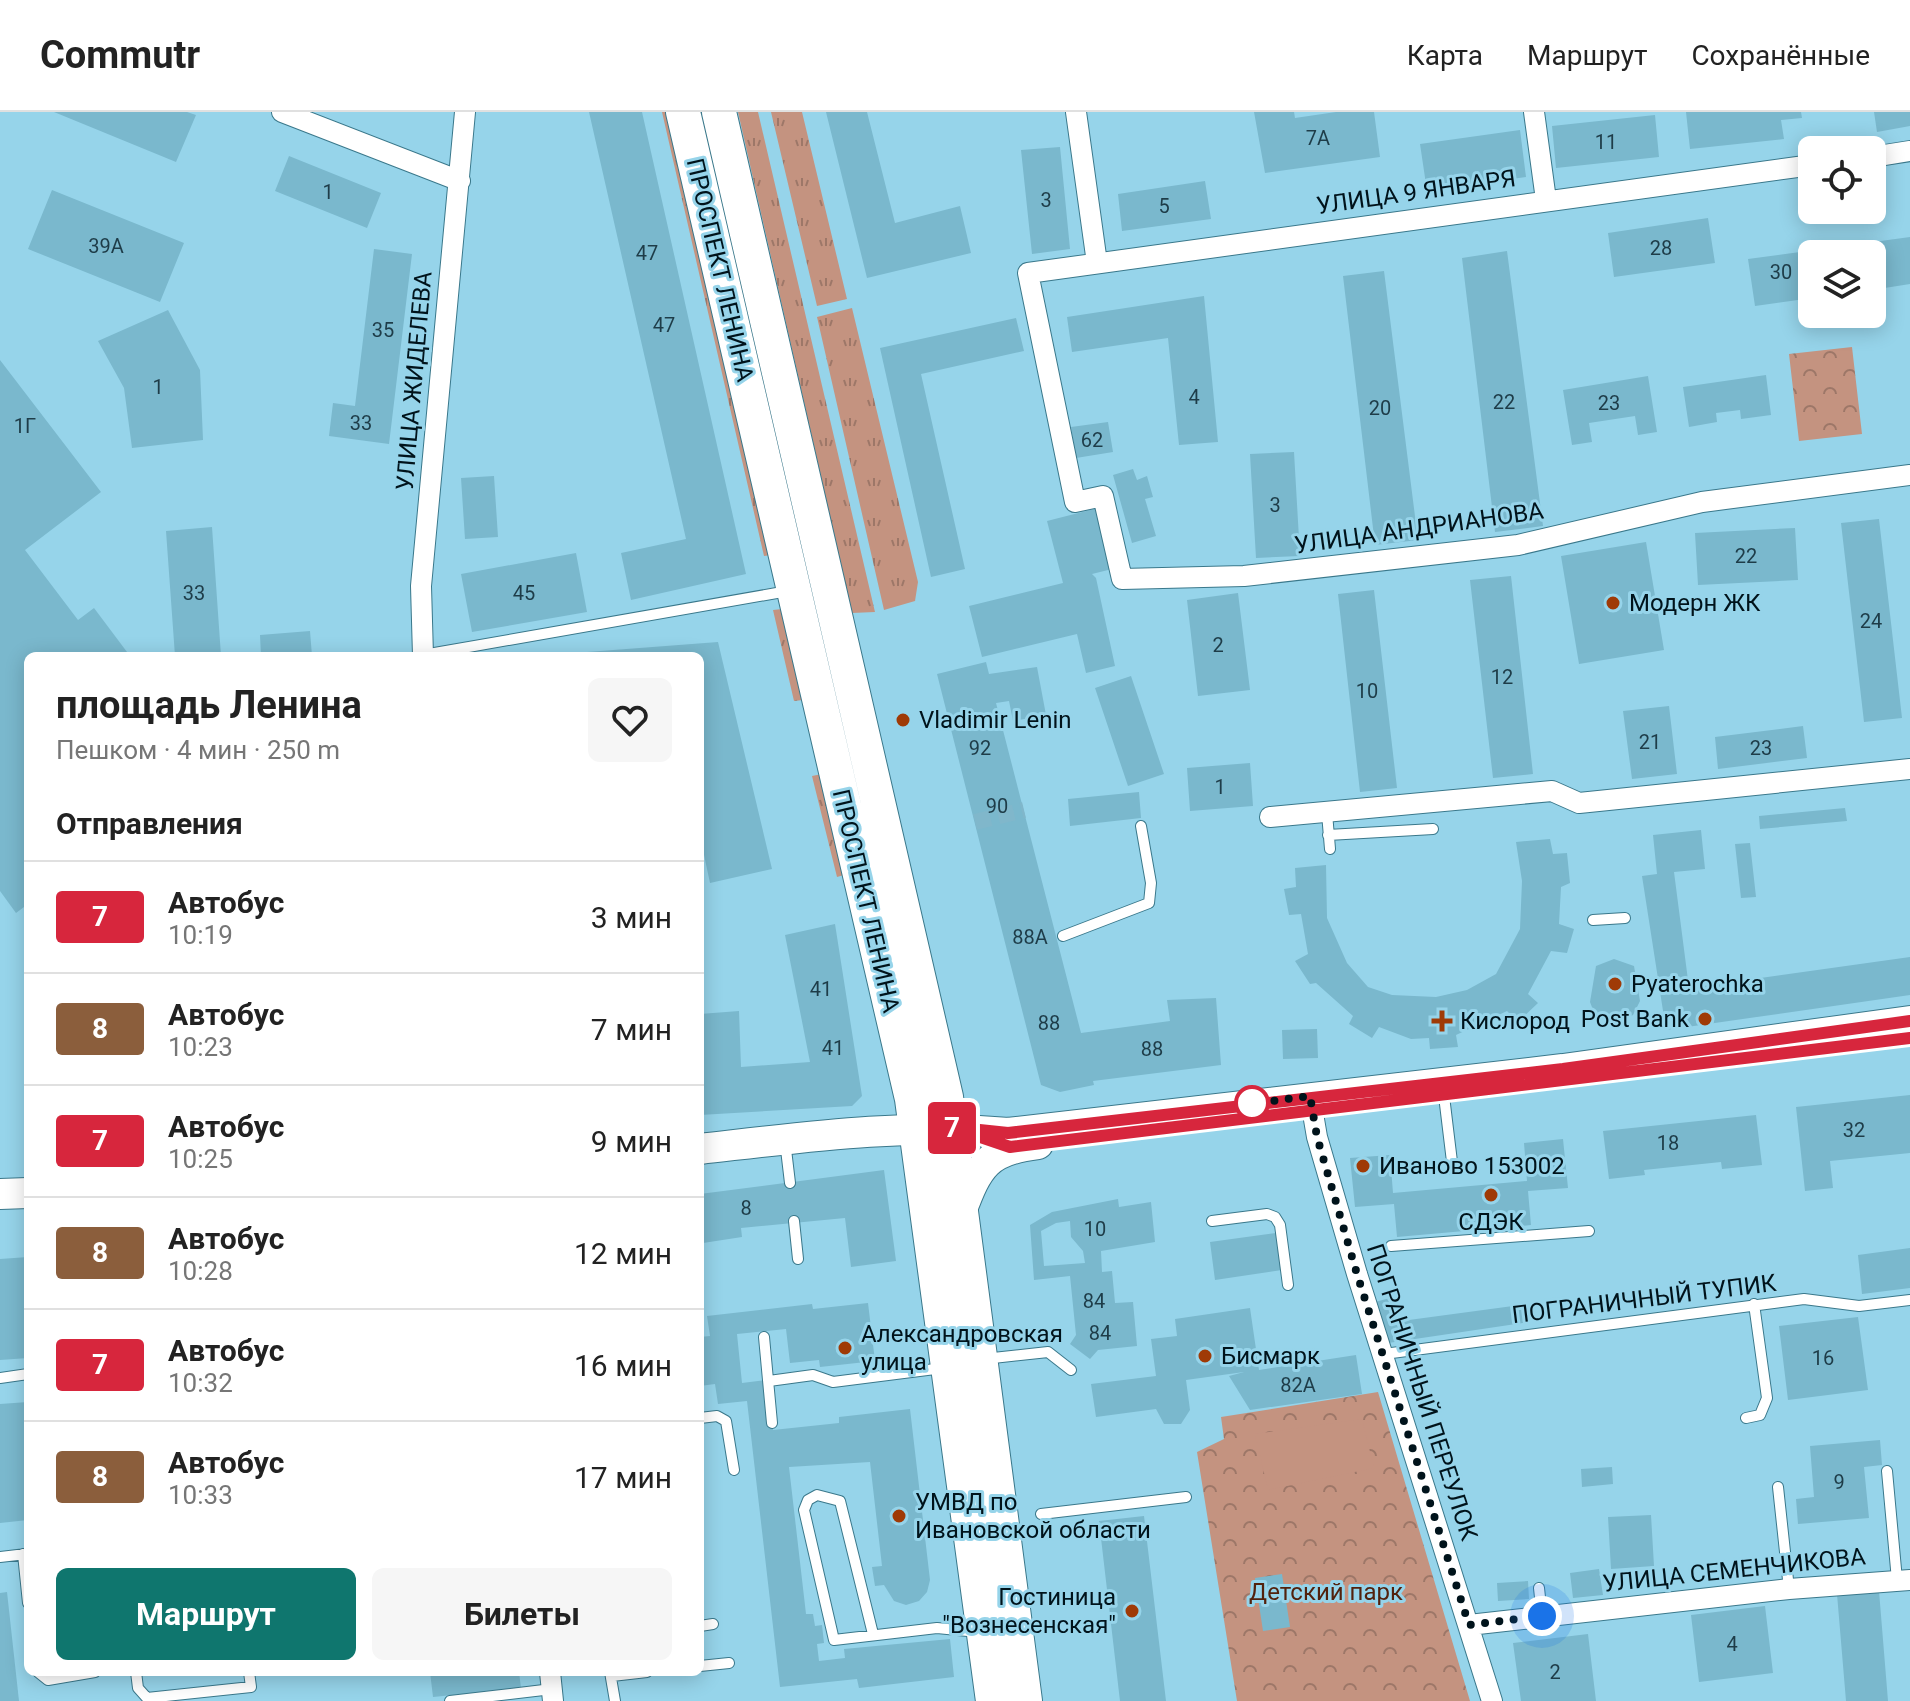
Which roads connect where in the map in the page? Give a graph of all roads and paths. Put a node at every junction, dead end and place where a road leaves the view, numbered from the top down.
1 (282, 112) edge
2 (465, 112) edge
3 (683, 112) edge
4 (719, 112) edge
5 (1076, 112) edge
6 (1534, 112) edge
7 (1910, 151) edge
8 (1886, 155) edge
9 (1798, 167) edge
10 (460, 181) junction
11 (1546, 200) junction
12 (1097, 263) junction
13 (1910, 475) edge
14 (1122, 579) joint
15 (794, 590) junction
16 (423, 652) edge
17 (445, 652) edge
18 (1910, 769) edge
19 (1381, 808) junction
20 (1327, 813) junction
21 (1270, 817) dead end
22 (1141, 826) dead end
23 (1433, 829) dead end
24 (1382, 832) junction
25 (1328, 835) junction
26 (1330, 849) dead end
27 (1625, 918) dead end
28 (1593, 920) dead end
29 (1063, 936) dead end
30 (1910, 1021) edge
31 (1910, 1038) edge
32 (1444, 1096) junction
33 (1311, 1105) junction
34 (951, 1127) junction
35 (917, 1128) junction
36 (785, 1139) junction
37 (1010, 1147) junction
38 (704, 1149) edge
39 (1453, 1170) dead end
40 (790, 1183) dead end
41 (24, 1193) edge
42 (0, 1194) edge
43 (961, 1212) junction
44 (794, 1221) dead end
45 (1212, 1221) dead end
46 (1589, 1231) dead end
47 (1391, 1246) dead end
48 (798, 1259) dead end
49 (1288, 1285) dead end
50 (1910, 1300) edge
51 (1754, 1304) junction
52 (764, 1337) dead end
53 (1384, 1354) junction
54 (964, 1363) junction
55 (1071, 1370) dead end
56 (24, 1375) edge
57 (0, 1378) edge
58 (769, 1381) junction
59 (704, 1418) edge
60 (1746, 1418) dead end
61 (772, 1423) dead end
62 (734, 1470) dead end
63 (1887, 1471) dead end
64 (1778, 1487) dead end
65 (1186, 1497) dead end
66 (1041, 1514) dead end
67 (24, 1554) edge
68 (0, 1557) edge
69 (1904, 1580) edge
70 (1539, 1588) dead end
71 (1789, 1589) junction
72 (1542, 1616) junction
73 (713, 1624) dead end
74 (704, 1625) edge
75 (1469, 1625) junction
76 (984, 1633) junction
77 (873, 1634) junction
78 (729, 1663) dead end
79 (704, 1666) edge
80 (43, 1676) edge
81 (72, 1676) edge
82 (136, 1676) edge
83 (250, 1676) edge
84 (611, 1676) edge
85 (551, 1687) edge
86 (450, 1701) edge
87 (615, 1701) edge
88 (993, 1701) edge
89 (1025, 1701) edge
90 (1492, 1701) edge

1 - 10 street
2 - 10 street, УЛИЦА ЖИДЕЛЕВА
3 - 15 highway, ПРОСПЕКТ ЛЕНИНА
4 - 34 highway, ПРОСПЕКТ ЛЕНИНА
5 - 12 street
6 - 11 street
7 - 8 street
9 - 11 street, УЛИЦА 9 ЯНВАРЯ
10 - 16 street, УЛИЦА ЖИДЕЛЕВА
11 - 12 street, УЛИЦА 9 ЯНВАРЯ
12 - 14 street, УЛИЦА 9 ЯНВАРЯ
13 - 14 street, УЛИЦА АНДРИАНОВА
15 - 17 lane
15 - 35 highway, ПРОСПЕКТ ЛЕНИНА
18 - 19 street
19 - 20 street
19 - 24 lane
20 - 21 street
20 - 25 lane
22 - 29 lane
23 - 24 lane
24 - 25 lane
25 - 26 lane
27 - 28 lane
30 - 33 main road
31 - 32 main road
32 - 33 main road
32 - 39 lane
33 - 34 main road
33 - 37 main road
33 - 53 street, ПОГРАНИЧНЫЙ ПЕРЕУЛОК
34 - 35 main road
34 - 37 main road
34 - 43 highway, ПРОСПЕКТ ЛЕНИНА
35 - 36 main road
35 - 54 highway, ПРОСПЕКТ ЛЕНИНА
36 - 38 main road
36 - 40 lane
37 - 43 main road
41 - 42 main road
43 - 54 highway, ПРОСПЕКТ ЛЕНИНА
44 - 48 lane
45 - 49 lane
46 - 47 lane
50 - 51 lane, ПОГРАНИЧНЫЙ ТУПИК
51 - 53 lane, ПОГРАНИЧНЫЙ ТУПИК
51 - 60 lane
52 - 58 lane
53 - 75 street, ПОГРАНИЧНЫЙ ПЕРЕУЛОК
54 - 55 lane
54 - 58 lane
54 - 76 highway, ПРОСПЕКТ ЛЕНИНА
54 - 89 highway, ПРОСПЕКТ ЛЕНИНА
56 - 57 lane
58 - 61 lane
59 - 62 lane
63 - 69 lane
64 - 71 lane
65 - 66 lane
67 - 68 lane
69 - 71 street, УЛИЦА СЕМЕНЧИКОВА
70 - 72 lane
71 - 72 street, УЛИЦА СЕМЕНЧИКОВА
72 - 75 street, УЛИЦА СЕМЕНЧИКОВА
73 - 74 lane
75 - 90 street, ПОГРАНИЧНЫЙ ПЕРЕУЛОК
76 - 77 lane
76 - 88 highway, ПРОСПЕКТ ЛЕНИНА
77 - 77 lane
78 - 79 lane
80 - 81 lane
82 - 83 lane
84 - 87 lane
85 - 86 lane

